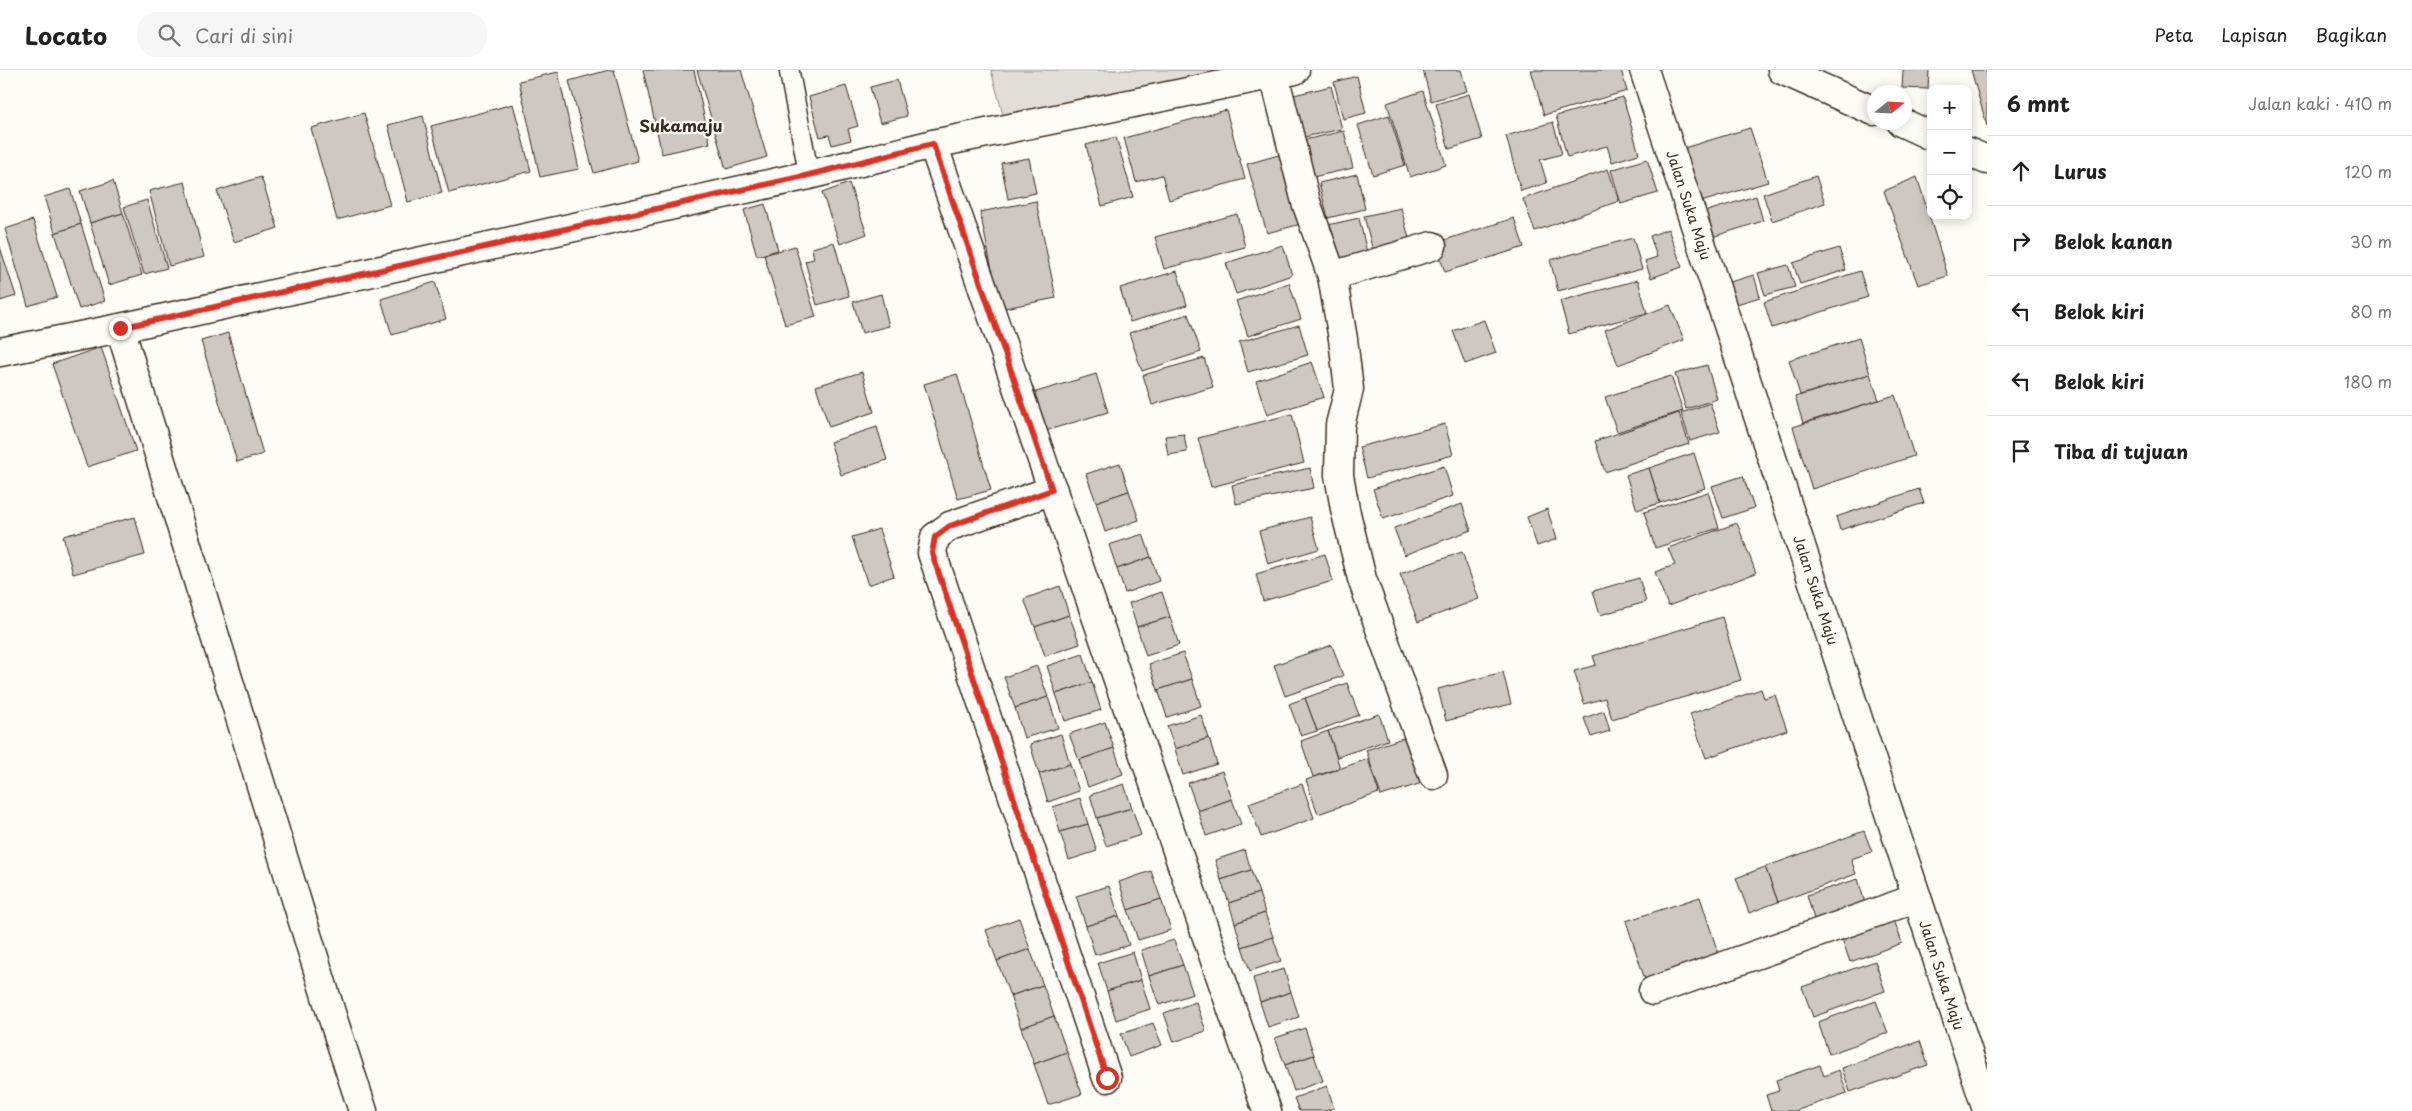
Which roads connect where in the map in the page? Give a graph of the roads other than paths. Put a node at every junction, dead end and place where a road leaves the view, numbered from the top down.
1 (789, 70) edge
2 (1644, 70) edge
3 (1782, 70) edge
4 (1284, 72) edge
5 (1867, 108) edge
6 (1912, 127) edge
7 (1927, 134) edge
8 (933, 144) junction
9 (1972, 154) edge
10 (1987, 160) edge
11 (809, 175) junction
12 (1432, 246) dead end
13 (1332, 276) junction
14 (120, 328) junction
15 (0, 352) edge
16 (1052, 490) junction
17 (1433, 775) dead end
18 (1917, 898) junction
19 (1653, 991) dead end
20 (1107, 1078) dead end
21 (1987, 1110) edge
22 (363, 1111) edge
23 (1267, 1111) edge

1 - 11 lane
2 - 18 street, Jalan Suka Maju
3 - 5 street
4 - 8 street
4 - 13 street
6 - 7 street
8 - 11 street
8 - 16 street
9 - 10 street
11 - 14 street
12 - 13 street
13 - 17 street
14 - 15 street
14 - 22 street
16 - 20 street
16 - 23 street
18 - 19 street
18 - 21 street, Jalan Suka Maju

